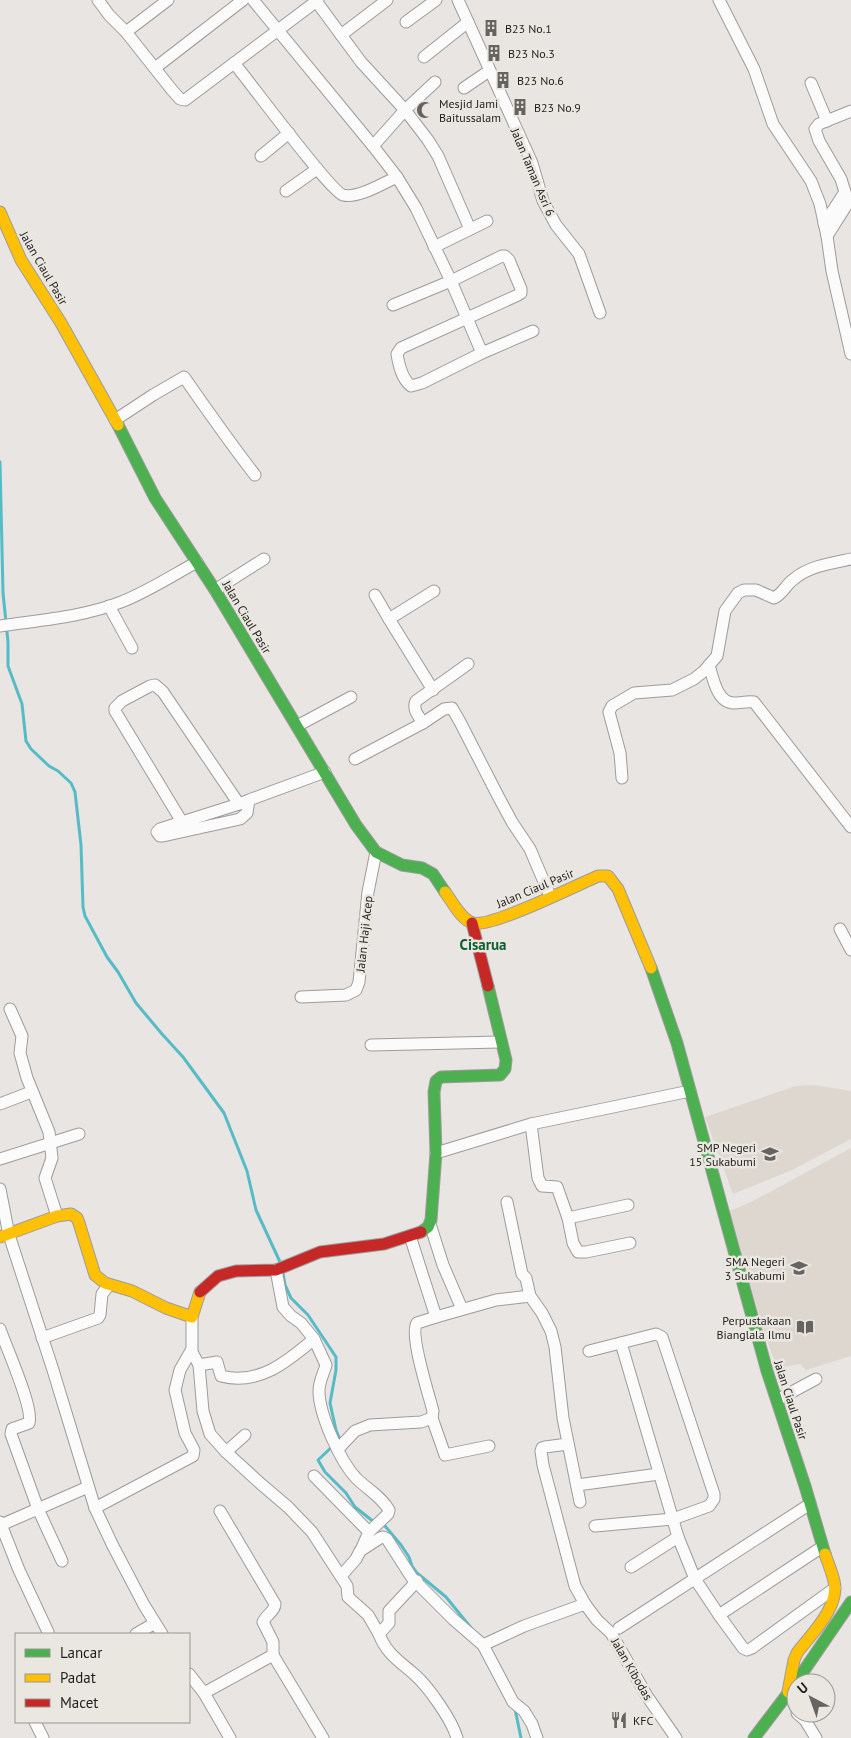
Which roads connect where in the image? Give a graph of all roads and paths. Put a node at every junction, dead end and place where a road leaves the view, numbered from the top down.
1 (98, 0) edge
2 (168, 0) edge
3 (243, 0) edge
4 (253, 0) edge
5 (317, 0) edge
6 (387, 0) edge
7 (436, 0) edge
8 (458, 0) edge
9 (719, 0) edge
10 (406, 22) dead end
11 (468, 22) junction
12 (278, 30) junction
13 (126, 32) junction
14 (341, 35) junction
15 (424, 57) dead end
16 (234, 63) junction
17 (154, 68) junction
18 (489, 71) junction
19 (435, 82) dead end
20 (811, 83) dead end
21 (464, 88) dead end
22 (404, 110) junction
23 (851, 111) edge
24 (827, 121) junction
25 (289, 133) junction
26 (373, 146) junction
27 (262, 156) dead end
28 (317, 169) junction
29 (397, 177) junction
30 (286, 190) dead end
31 (849, 194) edge
32 (0, 212) edge
33 (487, 221) dead end
34 (824, 224) junction
35 (470, 229) junction
36 (827, 236) junction
37 (434, 247) junction
38 (451, 281) junction
39 (393, 305) dead end
40 (600, 313) dead end
41 (467, 317) junction
42 (533, 331) dead end
43 (482, 352) junction
44 (851, 354) edge
45 (115, 420) junction
46 (255, 475) dead end
47 (264, 559) dead end
48 (851, 559) edge
49 (197, 562) junction
50 (215, 590) junction
51 (434, 591) dead end
52 (375, 594) dead end
53 (109, 606) junction
54 (389, 620) junction
55 (0, 626) edge
56 (132, 648) dead end
57 (468, 664) dead end
58 (709, 665) junction
59 (433, 690) junction
60 (351, 697) dead end
61 (423, 724) junction
62 (297, 726) junction
63 (354, 759) dead end
64 (325, 772) junction
65 (622, 778) dead end
66 (244, 802) junction
67 (182, 822) junction
68 (851, 827) edge
69 (376, 852) junction
70 (550, 896) junction
71 (472, 923) junction
72 (840, 930) dead end
73 (851, 950) edge
74 (301, 997) dead end
75 (10, 1009) dead end
76 (500, 1042) junction
77 (371, 1045) dead end
78 (690, 1091) junction
79 (31, 1092) junction
80 (0, 1104) edge
81 (531, 1124) junction
82 (79, 1134) dead end
83 (51, 1143) junction
84 (436, 1153) junction
85 (0, 1159) edge
86 (0, 1190) edge
87 (506, 1202) dead end
88 (628, 1205) dead end
89 (57, 1216) junction
90 (568, 1218) junction
91 (430, 1224) junction
92 (4, 1236) edge
93 (410, 1236) junction
94 (630, 1243) dead end
95 (276, 1270) junction
96 (109, 1285) junction
97 (530, 1296) junction
98 (462, 1309) junction
99 (192, 1317) junction
100 (436, 1317) junction
101 (0, 1329) edge
102 (42, 1338) junction
103 (314, 1339) junction
104 (621, 1343) junction
105 (588, 1351) dead end
106 (192, 1352) junction
107 (199, 1366) junction
108 (816, 1379) dead end
109 (777, 1400) junction
110 (432, 1418) junction
111 (245, 1435) dead end
112 (568, 1444) junction
113 (489, 1446) dead end
114 (338, 1449) junction
115 (226, 1452) junction
116 (445, 1455) junction
117 (446, 1467) dead end
118 (659, 1474) junction
119 (314, 1476) dead end
120 (577, 1485) junction
121 (88, 1487) junction
122 (580, 1502) dead end
123 (810, 1504) junction
124 (95, 1508) junction
125 (38, 1509) junction
126 (220, 1511) dead end
127 (673, 1519) junction
128 (0, 1523) edge
129 (595, 1526) dead end
130 (370, 1532) junction
131 (678, 1537) junction
132 (822, 1547) junction
133 (360, 1551) junction
134 (62, 1561) dead end
135 (631, 1567) dead end
136 (341, 1576) junction
137 (695, 1579) junction
138 (417, 1581) junction
139 (835, 1588) junction
140 (851, 1602) edge
141 (585, 1604) junction
142 (719, 1615) junction
143 (155, 1623) junction
144 (619, 1628) dead end
145 (48, 1632) dead end
146 (138, 1633) edge
147 (161, 1633) edge
148 (379, 1634) junction
149 (483, 1645) junction
150 (273, 1654) junction
151 (792, 1673) edge
152 (802, 1673) edge
153 (190, 1675) edge
154 (204, 1692) junction
155 (786, 1696) edge
156 (781, 1704) junction
157 (786, 1707) edge
158 (36, 1723) edge
159 (807, 1723) edge
160 (43, 1738) edge
161 (230, 1738) edge
162 (323, 1738) edge
163 (456, 1738) edge
164 (537, 1738) edge
165 (676, 1738) edge
166 (754, 1738) edge
167 (816, 1738) edge

1 - 13 street
2 - 13 street
3 - 17 street
4 - 12 street
5 - 12 street
5 - 14 street
6 - 14 street
7 - 10 street
8 - 11 street, Jalan Taman Asri 6
9 - 34 street
11 - 15 street
11 - 18 street, Jalan Taman Asri 6
12 - 16 street
12 - 26 street
13 - 17 street
14 - 22 street
16 - 17 street
16 - 25 street
18 - 21 street
18 - 40 street, Jalan Taman Asri 6
19 - 22 street
20 - 24 street
22 - 26 street
22 - 35 street
23 - 24 street
24 - 31 street
25 - 27 street
25 - 28 street
26 - 29 street
28 - 29 street
28 - 30 street
29 - 37 street
31 - 34 street
31 - 36 street
32 - 45 main road, Jalan Ciaul Pasir
33 - 35 street
34 - 36 street
35 - 37 street
36 - 44 street
37 - 38 street
38 - 39 street
38 - 41 street
38 - 41 street
41 - 43 street
41 - 43 street
42 - 43 street
45 - 46 street
45 - 49 main road, Jalan Ciaul Pasir
47 - 50 street
48 - 58 street
49 - 50 main road, Jalan Ciaul Pasir
49 - 53 street
50 - 62 main road, Jalan Ciaul Pasir
51 - 54 street
52 - 54 street
53 - 55 street
53 - 56 street
54 - 59 street
57 - 59 street
58 - 65 street
58 - 68 street
59 - 61 street
60 - 62 street
61 - 63 street
61 - 70 street
62 - 64 main road, Jalan Ciaul Pasir
64 - 66 street
64 - 69 main road, Jalan Ciaul Pasir
66 - 67 street
66 - 67 street
66 - 67 street
69 - 71 main road, Jalan Ciaul Pasir
69 - 74 street, Jalan Haji Acep
70 - 71 main road, Jalan Ciaul Pasir
70 - 78 main road, Jalan Ciaul Pasir
71 - 76 main road
72 - 73 street
75 - 79 street
76 - 77 street
76 - 84 main road
78 - 81 street
78 - 109 main road, Jalan Ciaul Pasir
79 - 80 street
79 - 83 street
81 - 84 street
81 - 90 street
82 - 83 street
83 - 85 street
83 - 89 street
84 - 91 main road
86 - 92 street
87 - 97 street
88 - 90 street
89 - 92 main road
89 - 96 main road
90 - 94 street
91 - 93 main road
91 - 98 street
92 - 102 street
93 - 95 main road
93 - 100 street
95 - 99 main road
95 - 103 street
96 - 99 main road
96 - 102 street
97 - 98 street
97 - 112 street
98 - 100 street
99 - 106 street
100 - 110 street
101 - 125 street
102 - 121 street
103 - 107 street
103 - 114 street
104 - 105 street
104 - 118 street
104 - 127 street
106 - 107 street
106 - 124 street
107 - 115 street
108 - 109 street
109 - 123 main road, Jalan Ciaul Pasir
110 - 114 street
110 - 116 street
111 - 115 street
112 - 120 street
112 - 141 street, Jalan Kibodas
113 - 116 street
114 - 130 street
115 - 136 street
116 - 117 street
118 - 120 street
118 - 127 street
119 - 130 street
120 - 122 street
121 - 124 street
121 - 125 street
123 - 132 main road, Jalan Ciaul Pasir
123 - 137 street
124 - 143 street
125 - 128 street
125 - 134 street
126 - 150 street
127 - 129 street
127 - 131 street
128 - 145 street
130 - 133 street
131 - 135 street
131 - 137 street
132 - 139 main road, Jalan Ciaul Pasir
132 - 142 street
133 - 136 street
133 - 138 street
136 - 148 street
137 - 142 street
137 - 144 street
138 - 148 street
138 - 149 street
139 - 142 street
139 - 151 main road
140 - 152 main road
141 - 149 street
141 - 165 street, Jalan Kibodas
143 - 146 street
143 - 147 street
148 - 163 street
149 - 164 street
150 - 154 street
150 - 162 street
153 - 154 street
154 - 161 street
155 - 156 main road
156 - 157 street
156 - 166 main road
158 - 160 street
159 - 167 street

